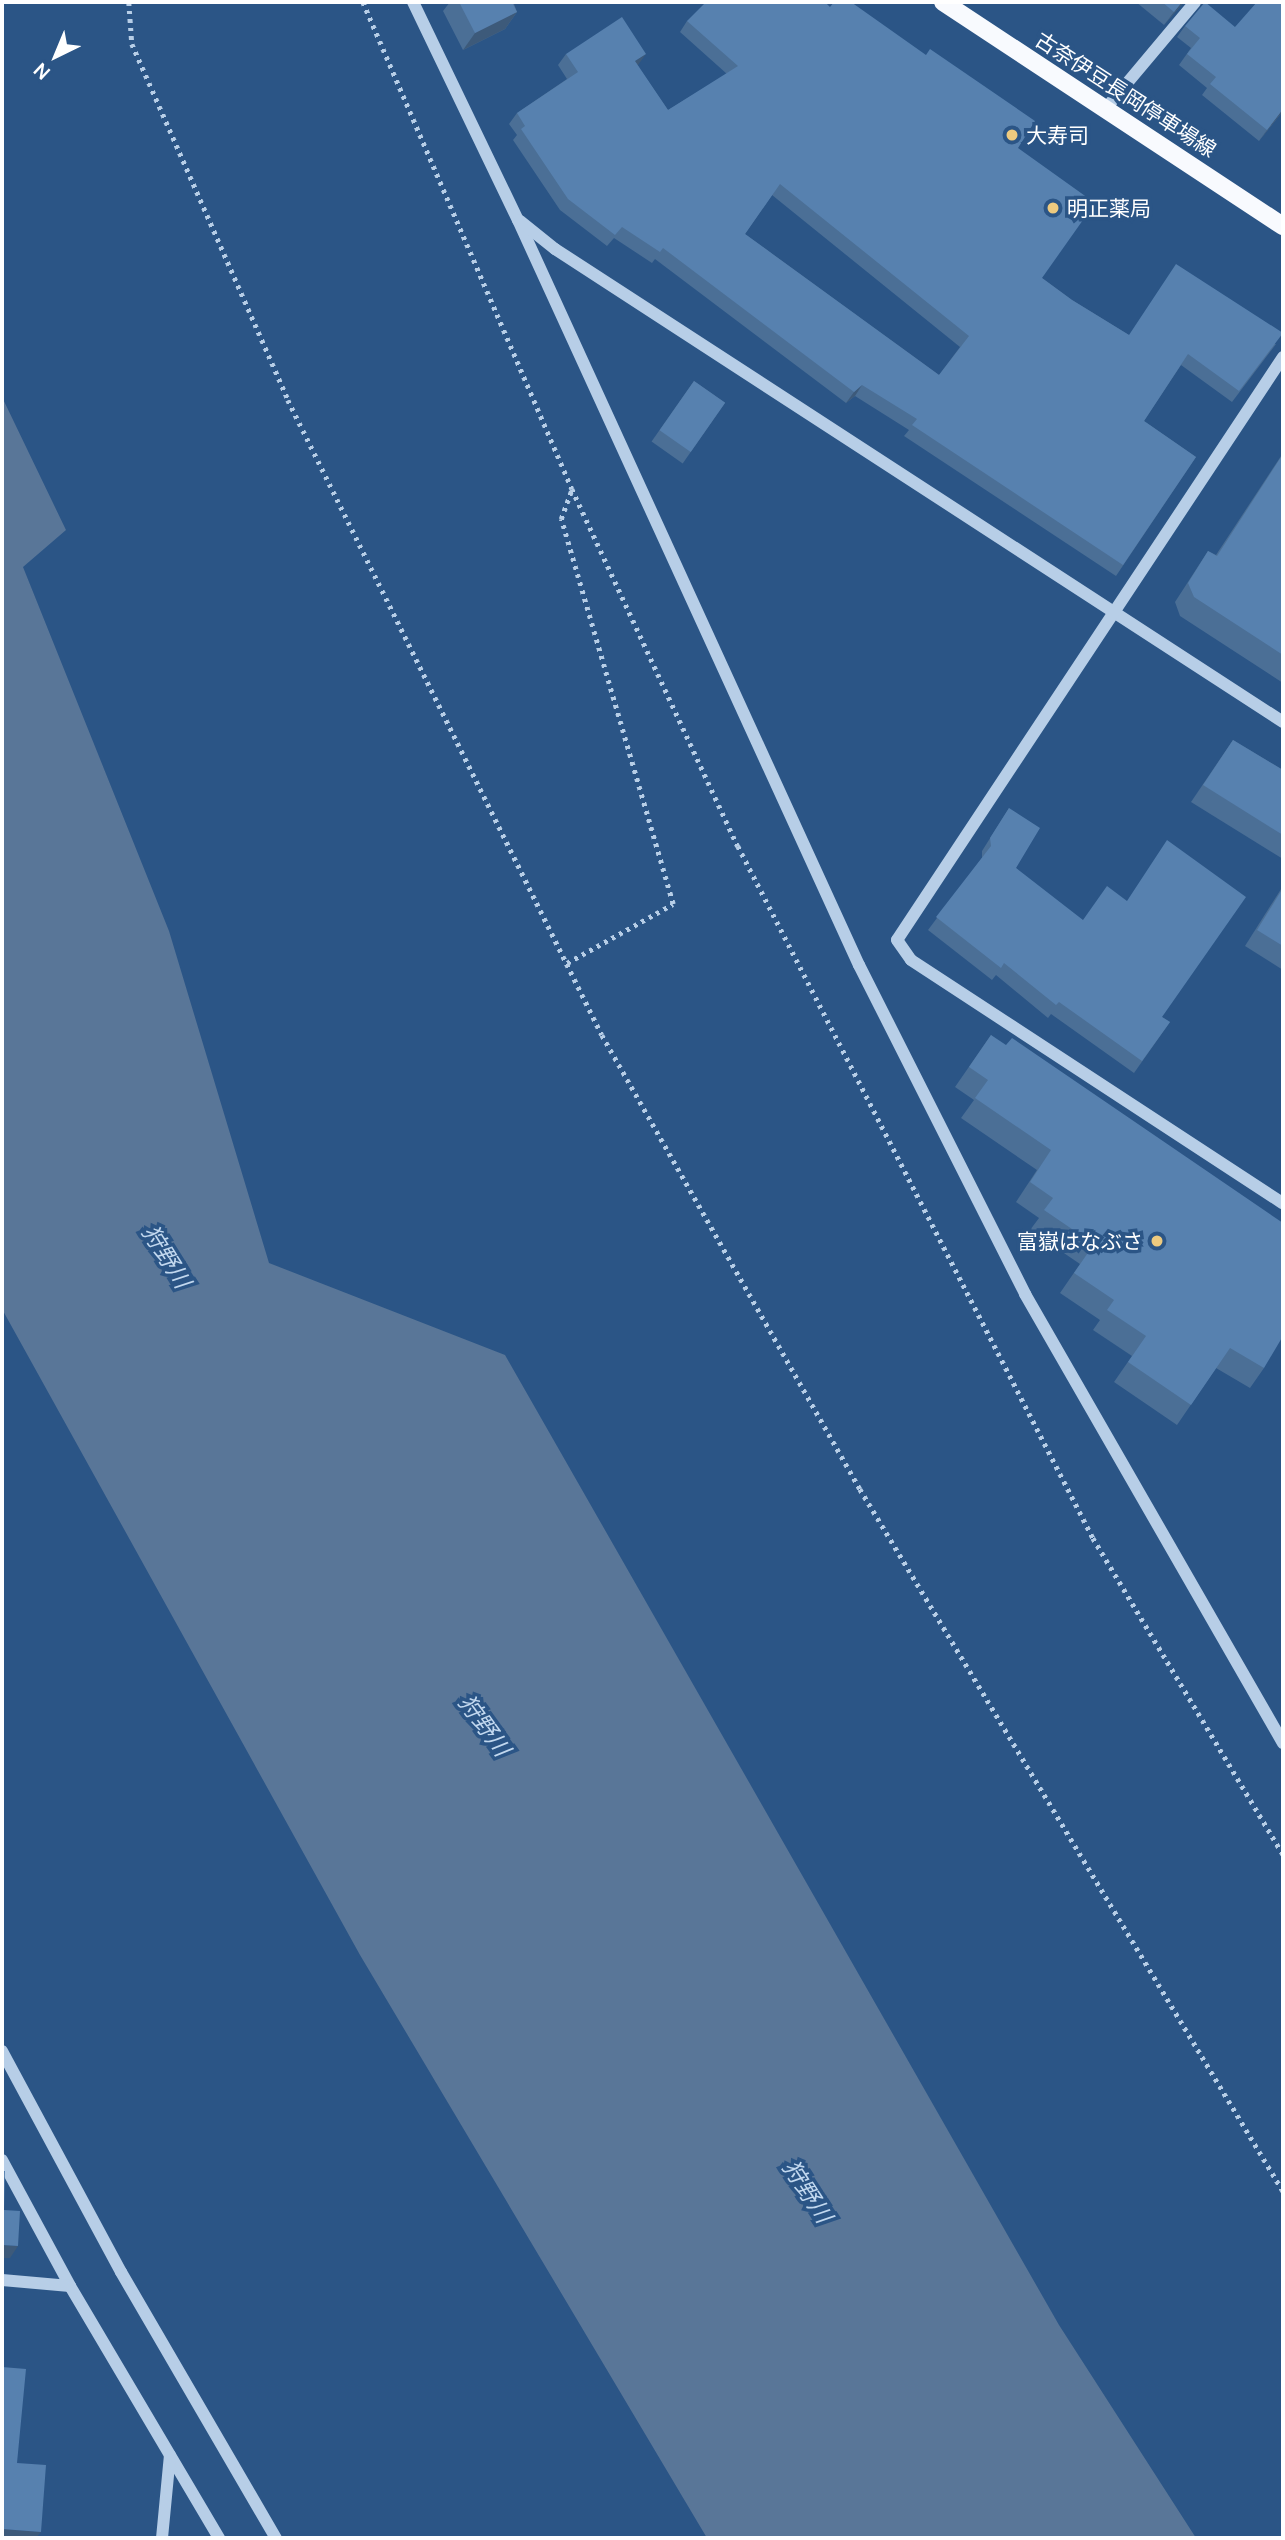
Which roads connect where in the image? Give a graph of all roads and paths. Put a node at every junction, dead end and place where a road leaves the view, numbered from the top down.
1 (129, 2) edge
2 (363, 2) edge
3 (413, 2) edge
4 (943, 2) edge
5 (1195, 2) edge
6 (1107, 107) junction
7 (518, 220) junction
8 (1283, 226) edge
9 (1283, 357) edge
10 (572, 489) junction
11 (1118, 610) junction
12 (1283, 722) edge
13 (567, 963) junction
14 (1283, 1203) edge
15 (1283, 1743) edge
16 (1283, 1854) edge
17 (2, 2051) edge
18 (2, 2160) edge
19 (1283, 2191) edge
20 (2, 2280) edge
21 (70, 2286) junction
22 (170, 2455) junction
23 (162, 2538) edge
24 (219, 2538) edge
25 (276, 2538) edge

1 - 13 path
2 - 10 path
3 - 7 street
4 - 6 main road, 古奈伊豆長岡停車場線
5 - 6 street
6 - 8 main road, 古奈伊豆長岡停車場線
7 - 11 street
7 - 15 street
9 - 11 street
10 - 13 path
10 - 16 path
11 - 12 street
11 - 14 street
13 - 19 path
17 - 25 street
18 - 21 street
20 - 21 street
21 - 22 street
22 - 23 street
22 - 24 street

